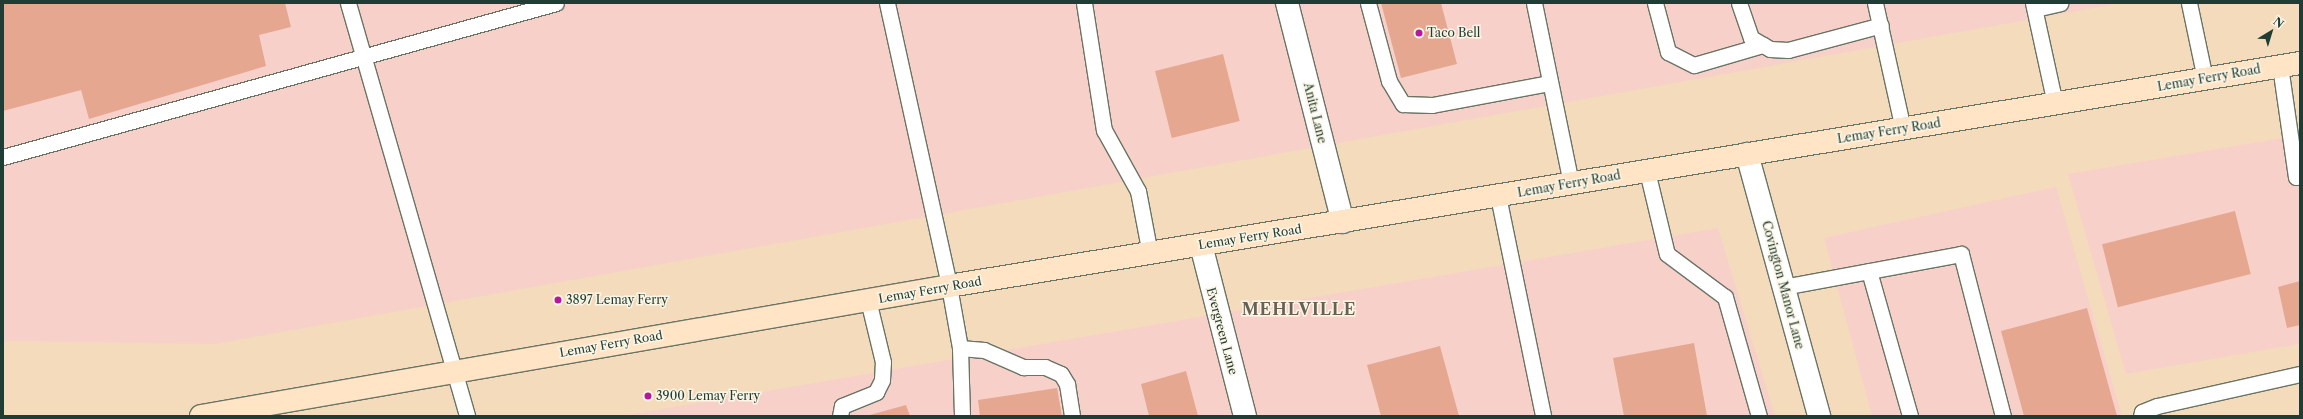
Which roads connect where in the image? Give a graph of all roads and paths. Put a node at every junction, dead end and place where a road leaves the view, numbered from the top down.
1 (348, 3) edge
2 (556, 3) edge
3 (886, 3) edge
4 (1084, 3) edge
5 (1287, 3) edge
6 (1368, 3) edge
7 (1534, 3) edge
8 (1655, 3) edge
9 (1740, 3) edge
10 (1875, 3) edge
11 (2060, 3) edge
12 (2189, 3) edge
13 (2034, 6) edge
14 (1881, 25) junction
15 (1763, 46) junction
16 (363, 58) junction
17 (2290, 65) edge
18 (2205, 79) junction
19 (1550, 83) junction
20 (2055, 104) junction
21 (1904, 129) junction
22 (1747, 154) junction
23 (3, 157) edge
24 (1648, 171) junction
25 (2300, 176) edge
26 (1571, 184) junction
27 (1498, 196) junction
28 (1343, 222) junction
29 (1201, 245) junction
30 (1150, 254) junction
31 (1869, 271) junction
32 (949, 286) junction
33 (1783, 287) junction
34 (868, 300) junction
35 (960, 348) junction
36 (453, 370) junction
37 (2300, 374) edge
38 (201, 416) edge
39 (467, 416) edge
40 (840, 416) edge
41 (962, 416) edge
42 (1072, 416) edge
43 (1245, 416) edge
44 (1543, 416) edge
45 (1759, 416) edge
46 (1819, 416) edge
47 (1910, 416) edge
48 (2003, 416) edge
49 (2140, 416) edge

1 - 16 lane
2 - 16 lane
3 - 32 lane
4 - 30 lane
5 - 28 street, Anita Lane
6 - 19 lane
7 - 19 lane
8 - 15 lane
9 - 15 lane
10 - 14 lane
11 - 13 lane
12 - 18 lane
13 - 20 lane
14 - 15 lane
14 - 21 lane
16 - 23 lane
16 - 36 lane
17 - 18 main road, Lemay Ferry Road
17 - 25 lane
18 - 20 main road, Lemay Ferry Road
19 - 26 lane
20 - 21 main road, Lemay Ferry Road
21 - 22 main road, Lemay Ferry Road
22 - 24 main road, Lemay Ferry Road
22 - 33 street, Covington Manor Lane
24 - 26 main road, Lemay Ferry Road
24 - 45 lane
26 - 27 main road, Lemay Ferry Road
27 - 28 main road, Lemay Ferry Road
27 - 44 lane
28 - 29 main road, Lemay Ferry Road
29 - 30 main road, Lemay Ferry Road
29 - 43 street, Evergreen Lane
30 - 32 main road, Lemay Ferry Road
31 - 33 lane
31 - 47 lane
31 - 48 lane
32 - 34 main road, Lemay Ferry Road
32 - 35 lane
33 - 46 street, Covington Manor Lane
34 - 36 main road, Lemay Ferry Road
34 - 40 lane
35 - 41 lane
35 - 42 lane
36 - 38 main road, Lemay Ferry Road
36 - 39 lane
37 - 49 lane

